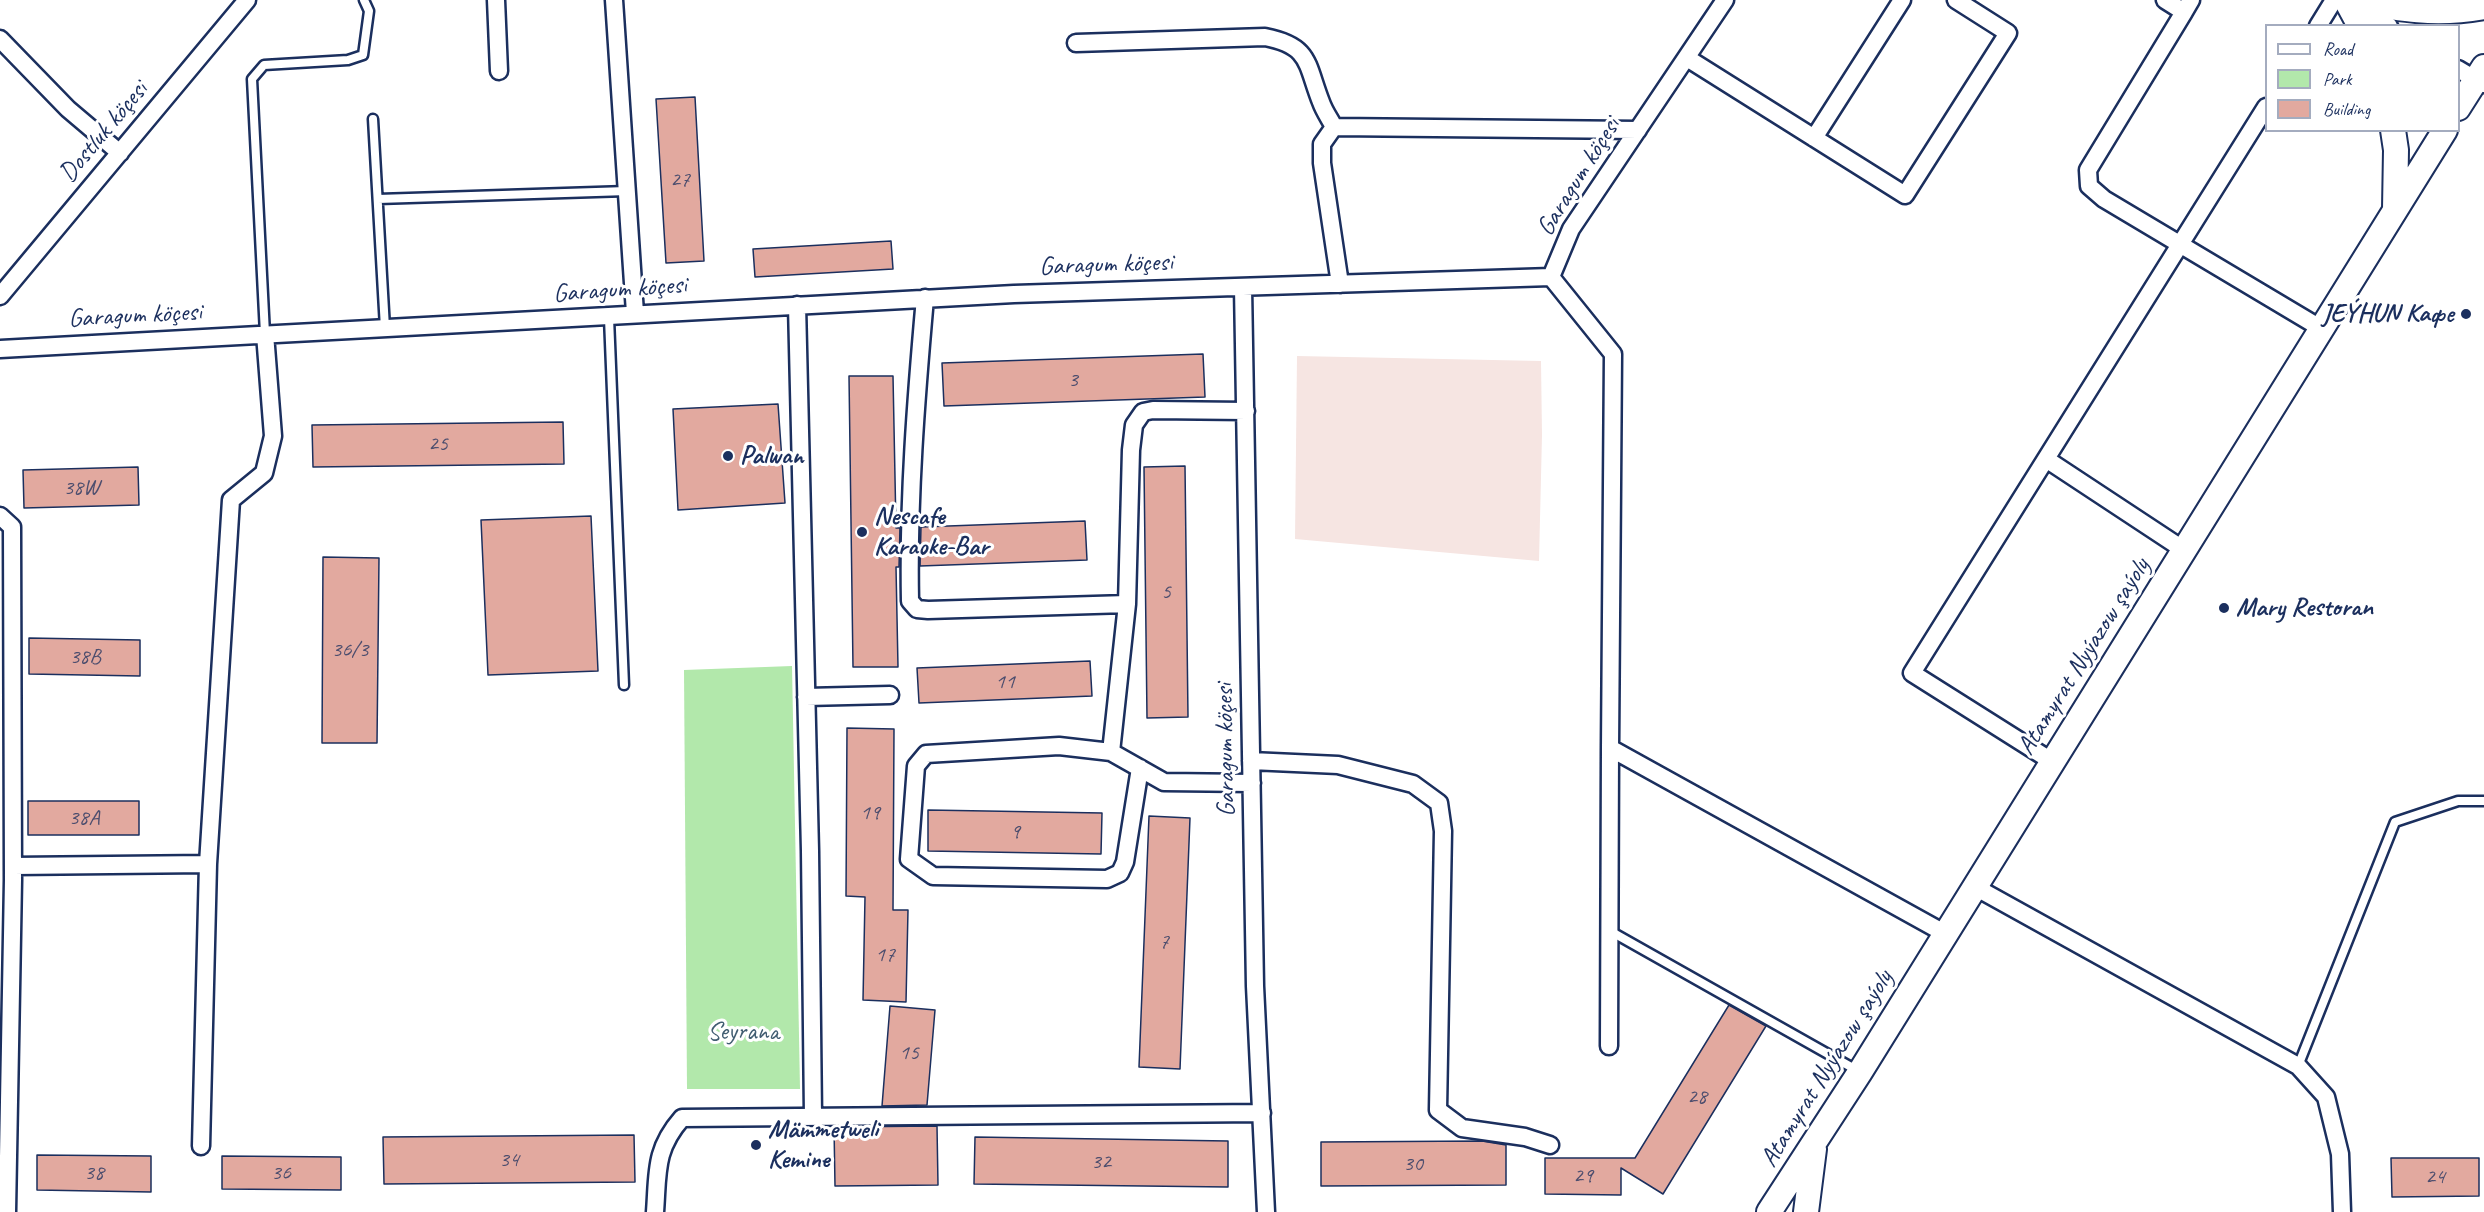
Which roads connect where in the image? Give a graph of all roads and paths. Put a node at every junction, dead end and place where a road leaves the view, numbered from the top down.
1 (247, 0) edge
2 (364, 0) edge
3 (496, 0) edge
4 (614, 0) edge
5 (1725, 0) edge
6 (1902, 0) edge
7 (1956, 0) edge
8 (2165, 0) edge
9 (2334, 0) edge
10 (2348, 0) edge
11 (2187, 6) edge
12 (2484, 7) edge
13 (2319, 24) edge
14 (2359, 24) edge
15 (2386, 24) edge
16 (0, 39) edge
17 (1076, 43) dead end
18 (1687, 58) junction
19 (499, 71) dead end
20 (2476, 75) edge
21 (2460, 104) edge
22 (2265, 109) edge
23 (373, 119) dead end
24 (1334, 127) junction
25 (1638, 130) junction
26 (2393, 132) edge
27 (2444, 132) edge
28 (1814, 138) junction
29 (120, 153) junction
30 (627, 191) junction
31 (378, 200) junction
32 (2396, 210) junction
33 (2181, 243) junction
34 (1551, 277) junction
35 (1340, 284) junction
36 (1243, 287) junction
37 (0, 296) edge
38 (925, 298) junction
39 (797, 305) junction
40 (635, 313) junction
41 (609, 318) junction
42 (385, 328) junction
43 (2322, 329) junction
44 (265, 334) junction
45 (0, 349) edge
46 (1246, 411) junction
47 (2046, 459) junction
48 (0, 516) edge
49 (2184, 550) junction
50 (1127, 604) junction
51 (624, 685) dead end
52 (890, 695) dead end
53 (806, 697) junction
54 (1610, 748) junction
55 (1111, 752) junction
56 (1251, 761) junction
57 (2053, 762) junction
58 (1140, 768) junction
59 (1252, 783) junction
60 (2484, 801) edge
61 (208, 864) junction
62 (9, 876) edge
63 (1975, 887) junction
64 (1610, 931) junction
65 (1946, 934) junction
66 (1609, 1046) dead end
67 (2298, 1066) junction
68 (1860, 1072) junction
69 (1262, 1113) junction
70 (813, 1116) junction
71 (1815, 1139) junction
72 (1550, 1144) dead end
73 (201, 1146) dead end
74 (7, 1212) edge
75 (655, 1212) edge
76 (1266, 1212) edge
77 (1769, 1212) edge
78 (1806, 1212) edge
79 (2342, 1212) edge

1 - 29 street, Dostluk köçesi
2 - 44 lane
3 - 19 street
4 - 30 street
5 - 18 street, Garagum köçesi
6 - 28 street
7 - 28 street
8 - 11 street
9 - 13 street
10 - 12 street
10 - 14 street
10 - 15 street
11 - 33 street
16 - 29 street
17 - 24 street
18 - 25 street, Garagum köçesi
18 - 28 street
20 - 21 street
22 - 33 street
23 - 31 lane
24 - 25 street
24 - 35 street
25 - 34 street, Garagum köçesi
26 - 32 street
27 - 32 street, Atamyrat Nyýazow şaýoly
29 - 37 street, Dostluk köçesi
30 - 31 lane
30 - 40 street
31 - 42 lane
32 - 43 street, Atamyrat Nyýazow şaýoly
33 - 43 street
33 - 47 street
34 - 35 street, Garagum köçesi
34 - 54 street
35 - 36 street, Garagum köçesi
36 - 38 street, Garagum köçesi
36 - 46 street, Garagum köçesi
38 - 39 street, Garagum köçesi
38 - 50 street
39 - 40 street, Garagum köçesi
39 - 53 street
40 - 41 street, Garagum köçesi
41 - 42 street, Garagum köçesi
41 - 51 lane
42 - 44 street, Garagum köçesi
43 - 49 street, Atamyrat Nyýazow şaýoly
44 - 45 street, Garagum köçesi
44 - 61 street
46 - 50 street
46 - 56 street, Garagum köçesi
47 - 49 street
47 - 57 street
48 - 62 street
49 - 57 street, Atamyrat Nyýazow şaýoly
50 - 55 street
52 - 53 street
53 - 70 street
54 - 64 street
54 - 65 street
55 - 58 street
55 - 58 street
56 - 59 street, Garagum köçesi
56 - 72 street
57 - 63 street, Atamyrat Nyýazow şaýoly
58 - 59 street
59 - 69 street, Garagum köçesi
60 - 67 lane
61 - 62 street
61 - 73 street
62 - 74 street
63 - 65 street, Atamyrat Nyýazow şaýoly
63 - 67 street
64 - 66 street
64 - 68 lane
65 - 68 street, Atamyrat Nyýazow şaýoly
67 - 79 street
68 - 71 street, Atamyrat Nyýazow şaýoly
69 - 70 street
69 - 76 street, Garagum köçesi
70 - 75 street
71 - 77 street, Atamyrat Nyýazow şaýoly
71 - 78 street

